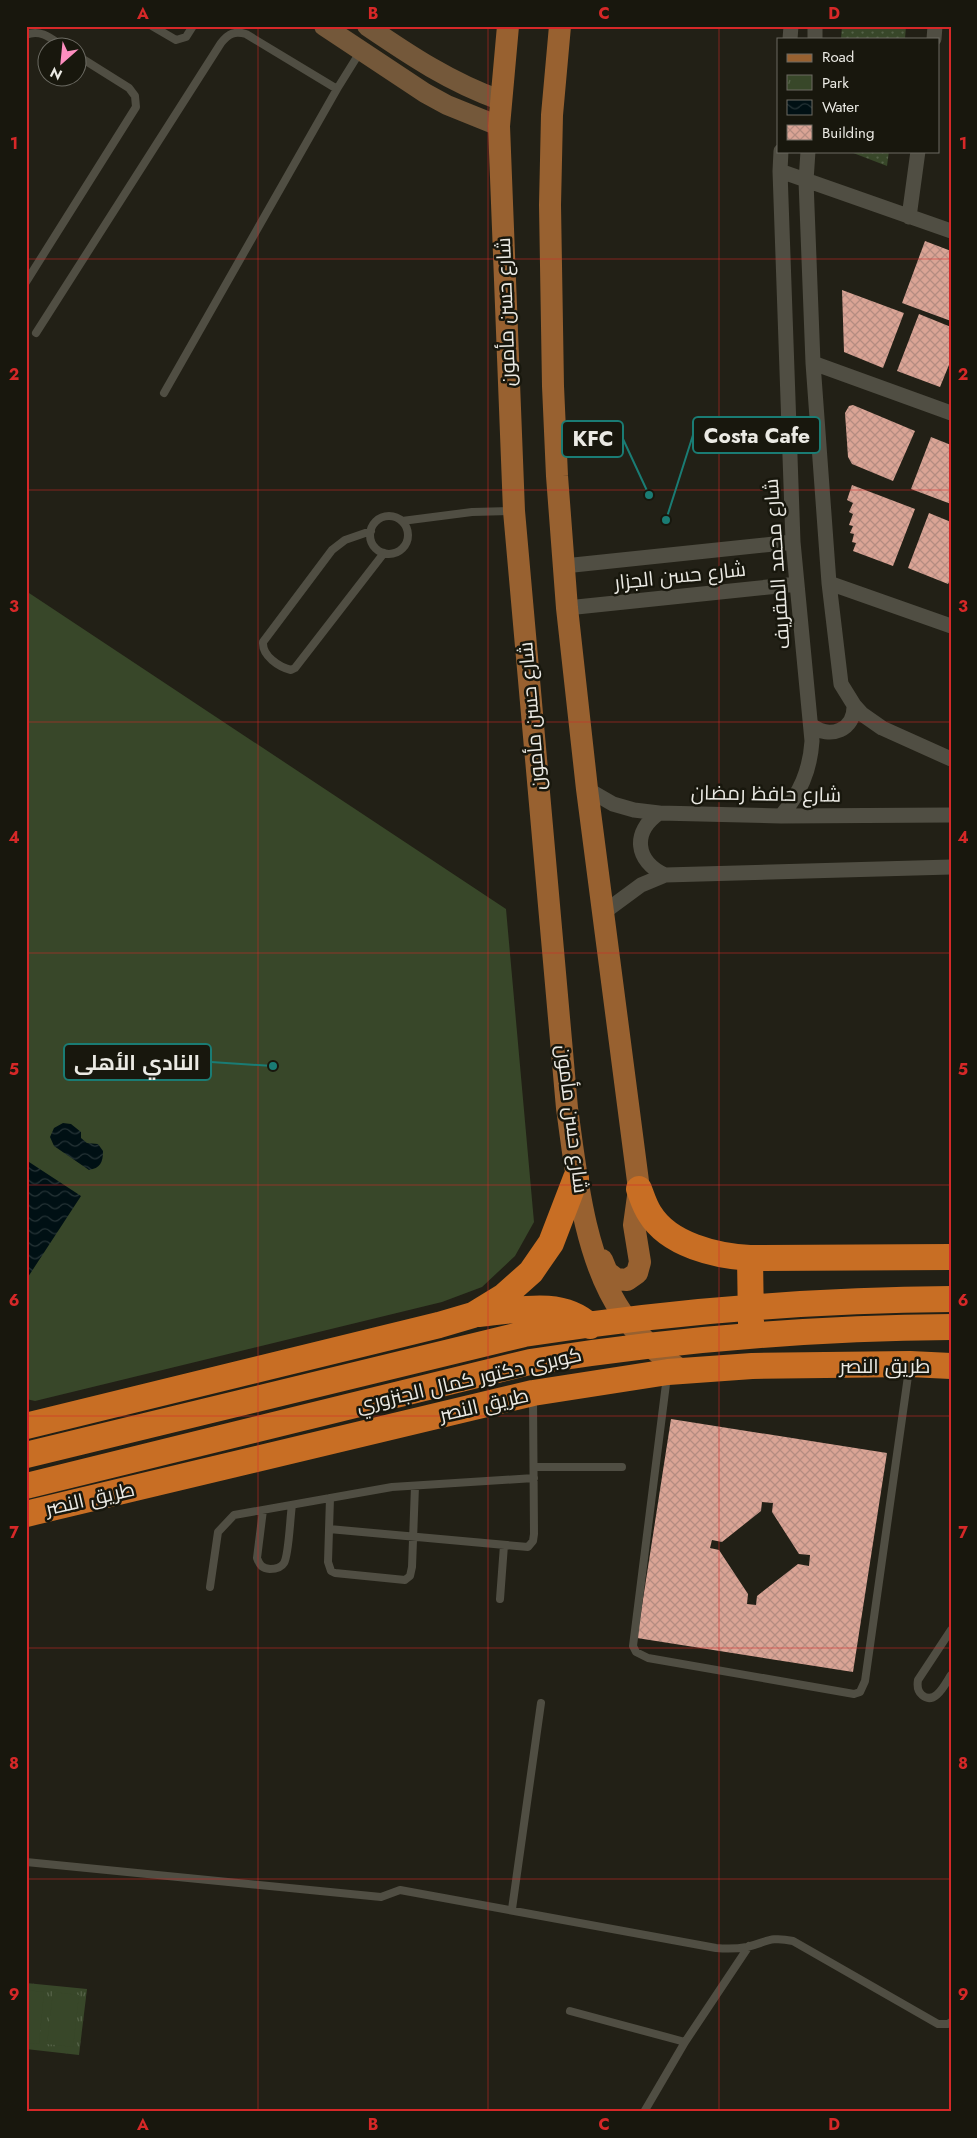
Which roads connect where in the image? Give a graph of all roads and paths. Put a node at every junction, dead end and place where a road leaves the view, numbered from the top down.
1 (152, 26) edge
2 (194, 26) edge
3 (324, 26) edge
4 (367, 26) edge
5 (508, 26) edge
6 (560, 26) edge
7 (26, 35) edge
8 (50, 38) edge
9 (361, 51) junction
10 (88, 62) edge
11 (338, 88) junction
12 (500, 100) junction
13 (499, 126) junction
14 (781, 152) edge
15 (808, 152) edge
16 (918, 152) edge
17 (780, 171) junction
18 (806, 181) junction
19 (910, 217) junction
20 (951, 231) edge
21 (30, 269) edge
22 (26, 282) edge
23 (36, 333) dead end
24 (813, 363) junction
25 (164, 393) dead end
26 (951, 413) edge
27 (514, 511) junction
28 (402, 521) junction
29 (371, 531) junction
30 (793, 542) junction
31 (384, 553) junction
32 (564, 566) junction
33 (828, 583) junction
34 (797, 584) junction
35 (567, 608) junction
36 (951, 626) edge
37 (854, 705) junction
38 (811, 725) junction
39 (951, 759) edge
40 (586, 789) junction
41 (659, 813) junction
42 (951, 815) edge
43 (781, 816) junction
44 (951, 867) edge
45 (665, 874) junction
46 (603, 913) junction
47 (576, 1178) junction
48 (639, 1189) junction
49 (590, 1237) junction
50 (951, 1257) edge
51 (750, 1258) junction
52 (951, 1299) edge
53 (473, 1315) junction
54 (951, 1327) edge
55 (910, 1364) junction
56 (752, 1366) junction
57 (951, 1366) edge
58 (675, 1371) junction
59 (599, 1383) junction
60 (533, 1393) junction
61 (29, 1424) edge
62 (26, 1455) edge
63 (534, 1467) junction
64 (622, 1467) dead end
65 (534, 1478) junction
66 (26, 1486) edge
67 (415, 1486) junction
68 (330, 1498) junction
69 (292, 1505) junction
70 (263, 1510) junction
71 (26, 1514) edge
72 (329, 1529) junction
73 (413, 1536) junction
74 (504, 1544) junction
75 (210, 1587) dead end
76 (500, 1599) dead end
77 (951, 1630) edge
78 (951, 1675) edge
79 (541, 1703) dead end
80 (26, 1862) edge
81 (512, 1909) junction
82 (749, 1946) junction
83 (570, 2010) dead end
84 (951, 2022) edge
85 (685, 2042) junction
86 (644, 2112) edge

1 - 2 lane
3 - 9 main road
4 - 12 main road
5 - 12 main road, شارع حسن مأمون
6 - 32 main road
7 - 8 lane
9 - 11 lane
9 - 13 main road
10 - 21 lane
11 - 23 lane
11 - 25 lane
12 - 13 main road, شارع حسن مأمون
13 - 27 main road, شارع حسن مأمون
14 - 17 street, شارع محمد المقريف
15 - 18 street
16 - 19 street
17 - 18 street
17 - 30 street, شارع محمد المقريف
18 - 19 street
18 - 24 street
19 - 20 street
21 - 22 lane
24 - 26 street
24 - 33 street
27 - 28 lane
27 - 47 main road, شارع حسن مأمون
28 - 29 lane
28 - 31 lane
29 - 31 lane
29 - 31 lane
30 - 32 street, شارع حسن الجزار
30 - 34 street, شارع محمد المقريف
32 - 35 main road
33 - 36 street
33 - 37 street
34 - 35 street, شارع حسن الجزار
34 - 38 street, شارع محمد المقريف
35 - 40 main road
37 - 38 street
37 - 39 street
38 - 43 street, شارع محمد المقريف
40 - 41 street, شارع حافظ رمضان
40 - 46 main road
41 - 43 street, شارع حافظ رمضان
41 - 45 street
42 - 43 street, شارع حافظ رمضان
44 - 45 street
45 - 46 street
46 - 48 main road
47 - 49 main road, شارع حسن مأمون
47 - 53 highway
48 - 49 main road
48 - 51 highway
49 - 58 main road, شارع حسن مأمون
50 - 51 highway
51 - 56 highway
52 - 62 highway, كوبرى دكتور كمال الجنزوري
53 - 59 highway
53 - 61 highway
54 - 66 highway, كوبرى دكتور كمال الجنزوري
55 - 56 highway, طريق النصر
55 - 57 highway, طريق النصر
55 - 58 lane
56 - 58 highway, طريق النصر
58 - 59 highway, طريق النصر
59 - 60 highway, طريق النصر
60 - 63 lane
60 - 71 highway, طريق النصر
63 - 64 lane
63 - 65 lane
65 - 67 lane
65 - 74 lane
67 - 68 lane
67 - 73 lane
68 - 69 lane
68 - 72 lane
69 - 70 lane
69 - 70 lane
70 - 75 lane
72 - 73 lane
72 - 73 lane
73 - 74 lane
74 - 76 lane
77 - 78 lane
79 - 81 lane
80 - 81 lane
81 - 82 lane
82 - 84 lane
82 - 85 lane
83 - 85 lane
85 - 86 lane

